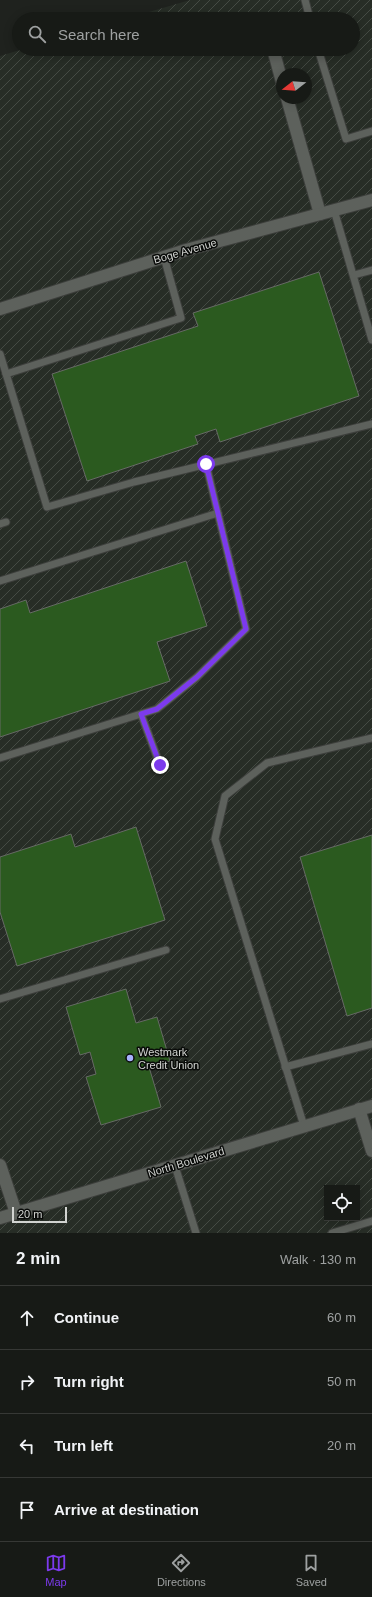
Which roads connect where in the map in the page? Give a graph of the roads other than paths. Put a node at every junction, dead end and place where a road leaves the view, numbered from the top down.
1 (305, 0) edge
2 (308, 12) edge
3 (275, 56) edge
4 (320, 56) edge
5 (278, 68) edge
6 (289, 104) edge
7 (372, 131) edge
8 (372, 200) edge
9 (334, 210) junction
10 (320, 214) junction
11 (164, 257) junction
12 (372, 270) edge
13 (354, 275) junction
14 (0, 309) edge
15 (372, 340) edge
16 (0, 354) edge
17 (6, 374) junction
18 (372, 424) edge
19 (206, 464) junction
20 (218, 513) junction
21 (0, 581) edge
22 (141, 714) junction
23 (372, 738) edge
24 (0, 758) edge
25 (160, 765) dead end
26 (166, 950) dead end
27 (0, 999) edge
28 (372, 1044) edge
29 (285, 1066) junction
30 (372, 1106) edge
31 (359, 1109) junction
32 (304, 1126) junction
33 (372, 1151) edge
34 (0, 1165) edge
35 (175, 1166) junction
36 (16, 1213) junction
37 (0, 1218) edge
38 (372, 1221) edge
39 (196, 1233) edge
40 (332, 1233) edge

1 - 2 lane
3 - 5 street
4 - 7 lane
6 - 10 street
8 - 9 street, Boge Avenue
9 - 10 street, Boge Avenue
9 - 13 lane
10 - 11 street, Boge Avenue
11 - 14 street, Boge Avenue
11 - 17 lane
12 - 13 lane
13 - 15 lane
16 - 17 lane
17 - 19 lane
18 - 19 lane
19 - 20 lane
20 - 21 lane
20 - 22 lane
22 - 24 lane
22 - 25 lane
23 - 29 lane
26 - 27 lane
28 - 29 lane
29 - 32 lane
30 - 31 street, North Boulevard
31 - 32 street, North Boulevard
31 - 33 street
32 - 35 street, North Boulevard
34 - 36 street
35 - 36 street, North Boulevard
35 - 39 lane
36 - 37 street, North Boulevard
38 - 40 lane

